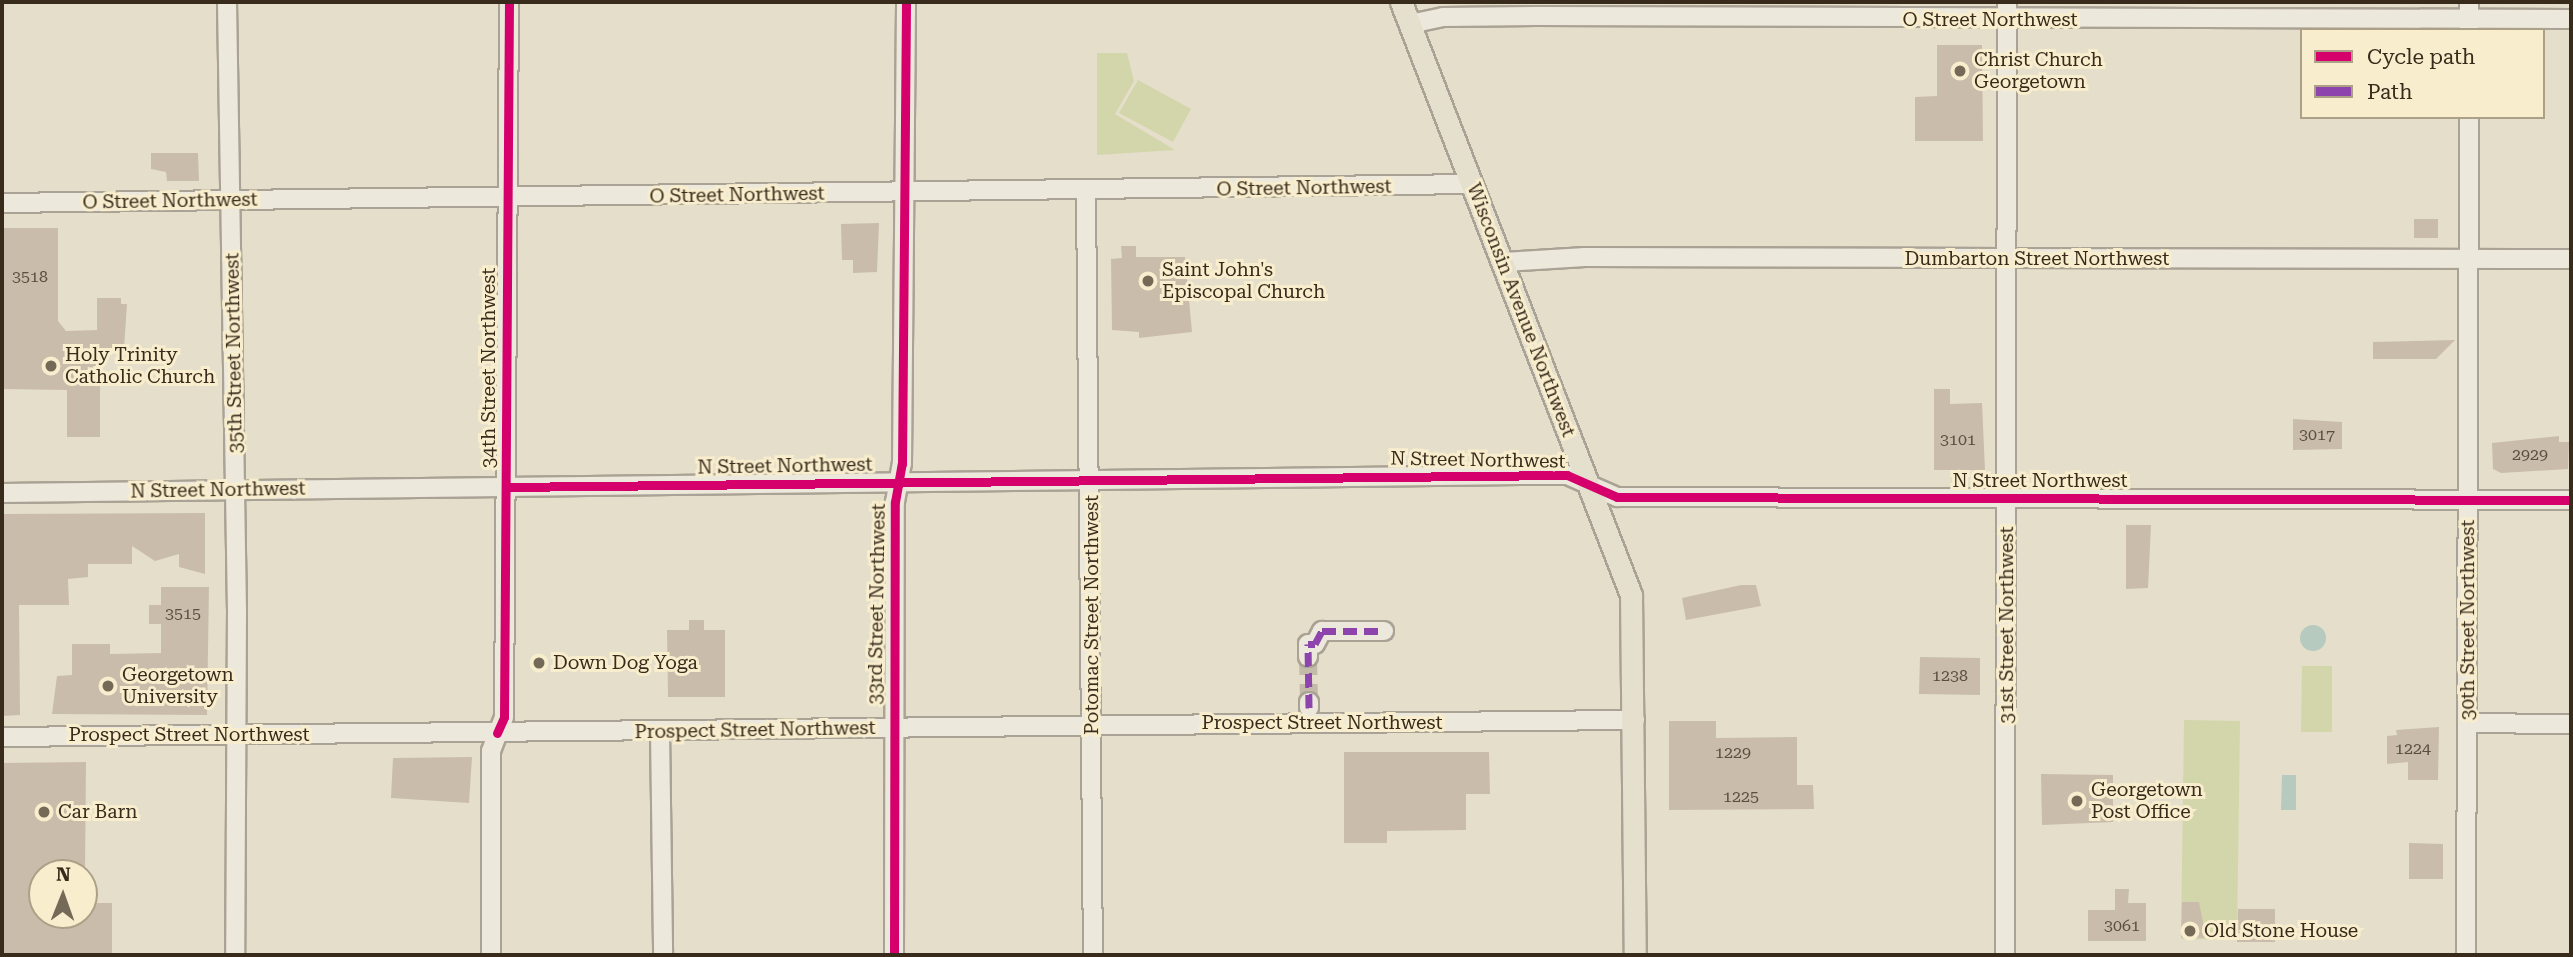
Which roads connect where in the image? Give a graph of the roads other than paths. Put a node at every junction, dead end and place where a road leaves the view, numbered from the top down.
1 (227, 2) edge
2 (509, 2) edge
3 (906, 2) edge
4 (1401, 2) edge
5 (2007, 2) edge
6 (2469, 17) edge
7 (2571, 19) edge
8 (2007, 20) junction
9 (1410, 24) junction
10 (2469, 119) edge
11 (1472, 184) junction
12 (1086, 191) junction
13 (905, 193) junction
14 (507, 197) junction
15 (232, 201) junction
16 (2, 203) edge
17 (2006, 259) junction
18 (2469, 259) junction
19 (2571, 259) edge
20 (1504, 262) junction
21 (1091, 480) junction
22 (898, 483) junction
23 (506, 486) junction
24 (1592, 489) junction
25 (235, 490) junction
26 (2, 493) edge
27 (2007, 499) junction
28 (2469, 499) junction
29 (2571, 500) edge
30 (1384, 631) dead end
31 (1308, 657) tunnel mouth
32 (1635, 720) junction
33 (2467, 723) junction
34 (2571, 724) edge
35 (1092, 726) junction
36 (893, 728) junction
37 (660, 731) junction
38 (498, 733) junction
39 (235, 735) junction
40 (2, 737) edge
41 (234, 955) edge
42 (491, 955) edge
43 (663, 955) edge
44 (894, 955) edge
45 (1093, 955) edge
46 (1635, 955) edge
47 (2005, 955) edge
48 (2466, 955) edge

1 - 15 street, 35th Street Northwest
2 - 14 street, 34th Street Northwest
3 - 13 street, 33rd Street Northwest
4 - 9 main road, Wisconsin Avenue Northwest
5 - 8 street, 31st Street Northwest
6 - 7 street, O Street Northwest
6 - 8 street, O Street Northwest
8 - 9 street, O Street Northwest
8 - 17 street, 31st Street Northwest
9 - 11 main road, Wisconsin Avenue Northwest
10 - 18 street, 30th Street Northwest
11 - 12 street, O Street Northwest
11 - 20 main road, Wisconsin Avenue Northwest
12 - 13 street, O Street Northwest
12 - 21 street, Potomac Street Northwest
13 - 14 street, O Street Northwest
13 - 22 street, 33rd Street Northwest
14 - 15 street, O Street Northwest
14 - 23 street, 34th Street Northwest
15 - 16 street, O Street Northwest
15 - 25 street, 35th Street Northwest
17 - 18 street, Dumbarton Street Northwest
17 - 20 street, Dumbarton Street Northwest
17 - 27 street, 31st Street Northwest
18 - 19 street, Dumbarton Street Northwest
18 - 28 street, 30th Street Northwest
20 - 24 main road, Wisconsin Avenue Northwest
21 - 22 street, N Street Northwest
21 - 24 street, N Street Northwest
21 - 35 street, Potomac Street Northwest
22 - 23 street, N Street Northwest
22 - 36 street, 33rd Street Northwest
23 - 25 street, N Street Northwest
23 - 38 street, 34th Street Northwest
24 - 27 street, N Street Northwest
24 - 32 main road, Wisconsin Avenue Northwest
25 - 26 street, N Street Northwest
25 - 39 street, 35th Street Northwest
27 - 28 street, N Street Northwest
27 - 47 street, 31st Street Northwest
28 - 29 street, N Street Northwest
28 - 33 street, 30th Street Northwest
30 - 31 street
32 - 35 street, Prospect Street Northwest
32 - 46 main road, Wisconsin Avenue Northwest
33 - 34 street
33 - 48 street, 30th Street Northwest
35 - 36 street, Prospect Street Northwest
35 - 45 street, Potomac Street Northwest
36 - 37 street, Prospect Street Northwest
36 - 44 street, 33rd Street Northwest
37 - 38 street, Prospect Street Northwest
37 - 43 street
38 - 39 street, Prospect Street Northwest
38 - 42 street, 34th Street Northwest
39 - 40 street, Prospect Street Northwest
39 - 41 street, 35th Street Northwest

